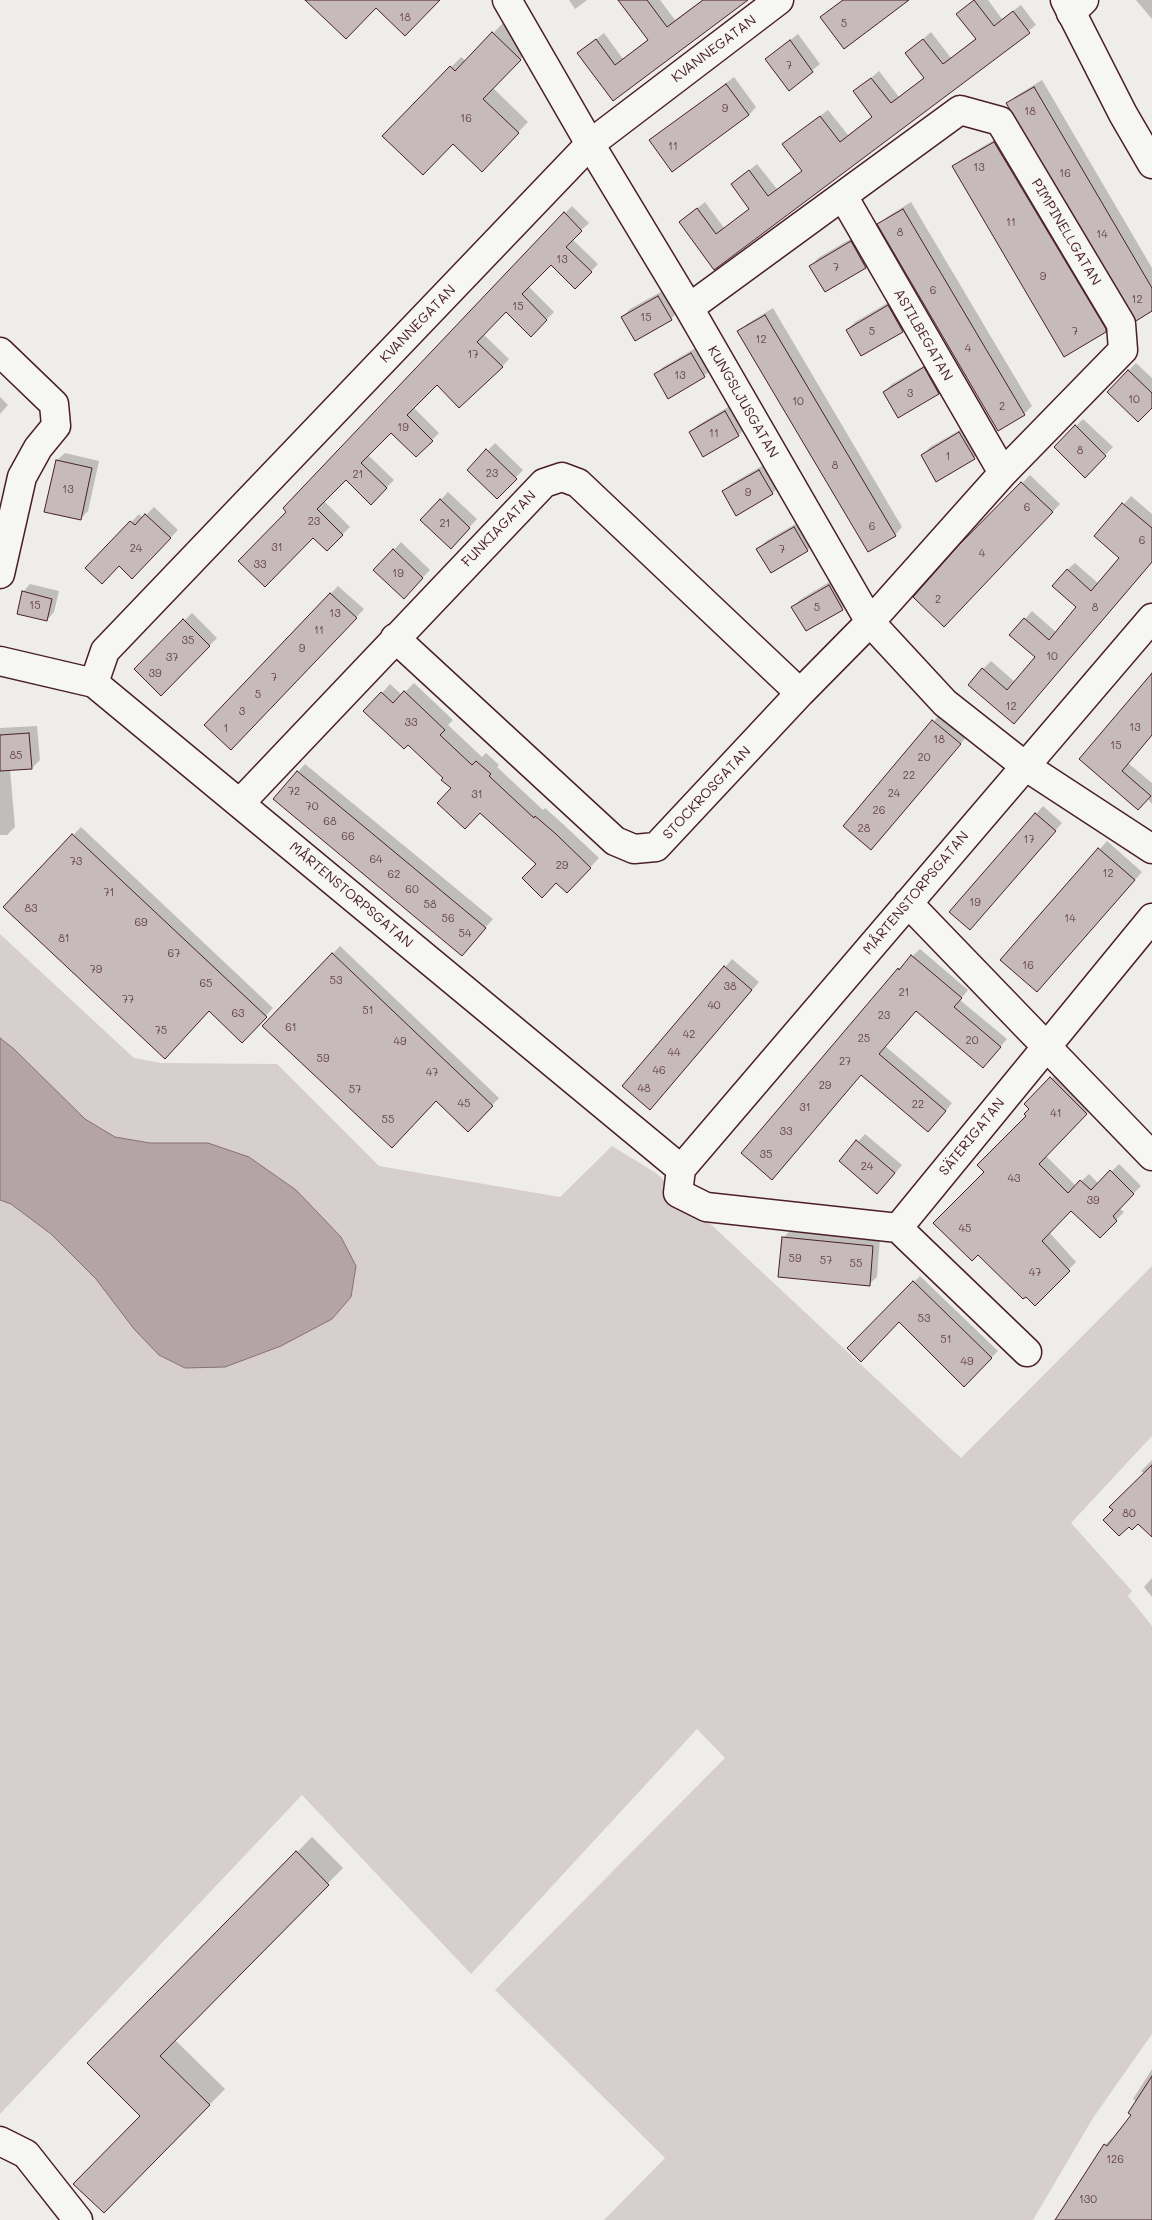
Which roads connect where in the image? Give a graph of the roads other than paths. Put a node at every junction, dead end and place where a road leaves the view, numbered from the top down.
1 (507, 0) edge
2 (779, 0) edge
3 (1074, 4) edge
4 (590, 144) junction
5 (1152, 164) edge
6 (843, 196) junction
7 (689, 308) junction
8 (0, 352) edge
9 (1003, 473) junction
10 (0, 574) edge
11 (1152, 618) edge
12 (870, 622) junction
13 (395, 638) junction
14 (0, 661) edge
15 (94, 683) junction
16 (800, 693) junction
17 (1025, 766) junction
18 (240, 803) junction
19 (1152, 849) edge
20 (908, 904) junction
21 (1152, 918) edge
22 (1046, 1047) junction
23 (1152, 1156) edge
24 (679, 1181) junction
25 (898, 1228) junction
26 (1027, 1352) dead end
27 (0, 2140) edge
28 (78, 2220) edge

1 - 4 street, KUNGSLJUSGATAN
2 - 4 street, KVANNEGATAN
3 - 5 street
4 - 7 street, KUNGSLJUSGATAN
4 - 15 street, KVANNEGATAN
6 - 7 street, PIMPINELLGATAN
6 - 9 street, ASTILBEGATAN
6 - 9 street, PIMPINELLGATAN
7 - 12 street, KUNGSLJUSGATAN
8 - 10 street
9 - 12 street, PIMPINELLGATAN
11 - 17 street, MÅRTENSTORPSGATAN
12 - 16 street, STOCKROSGATAN
12 - 17 street, KUNGSLJUSGATAN
13 - 16 street, STOCKROSGATAN
13 - 16 street, FUNKIAGATAN
13 - 18 street, FUNKIAGATAN
14 - 15 street, MÅRTENSTORPSGATAN
15 - 18 street, MÅRTENSTORPSGATAN
17 - 19 street
17 - 20 street, MÅRTENSTORPSGATAN
18 - 24 street, MÅRTENSTORPSGATAN
20 - 22 street
20 - 24 street, MÅRTENSTORPSGATAN
21 - 22 street, SÄTERIGATAN
22 - 23 street
22 - 25 street, SÄTERIGATAN
24 - 25 street
25 - 26 street
27 - 28 street

